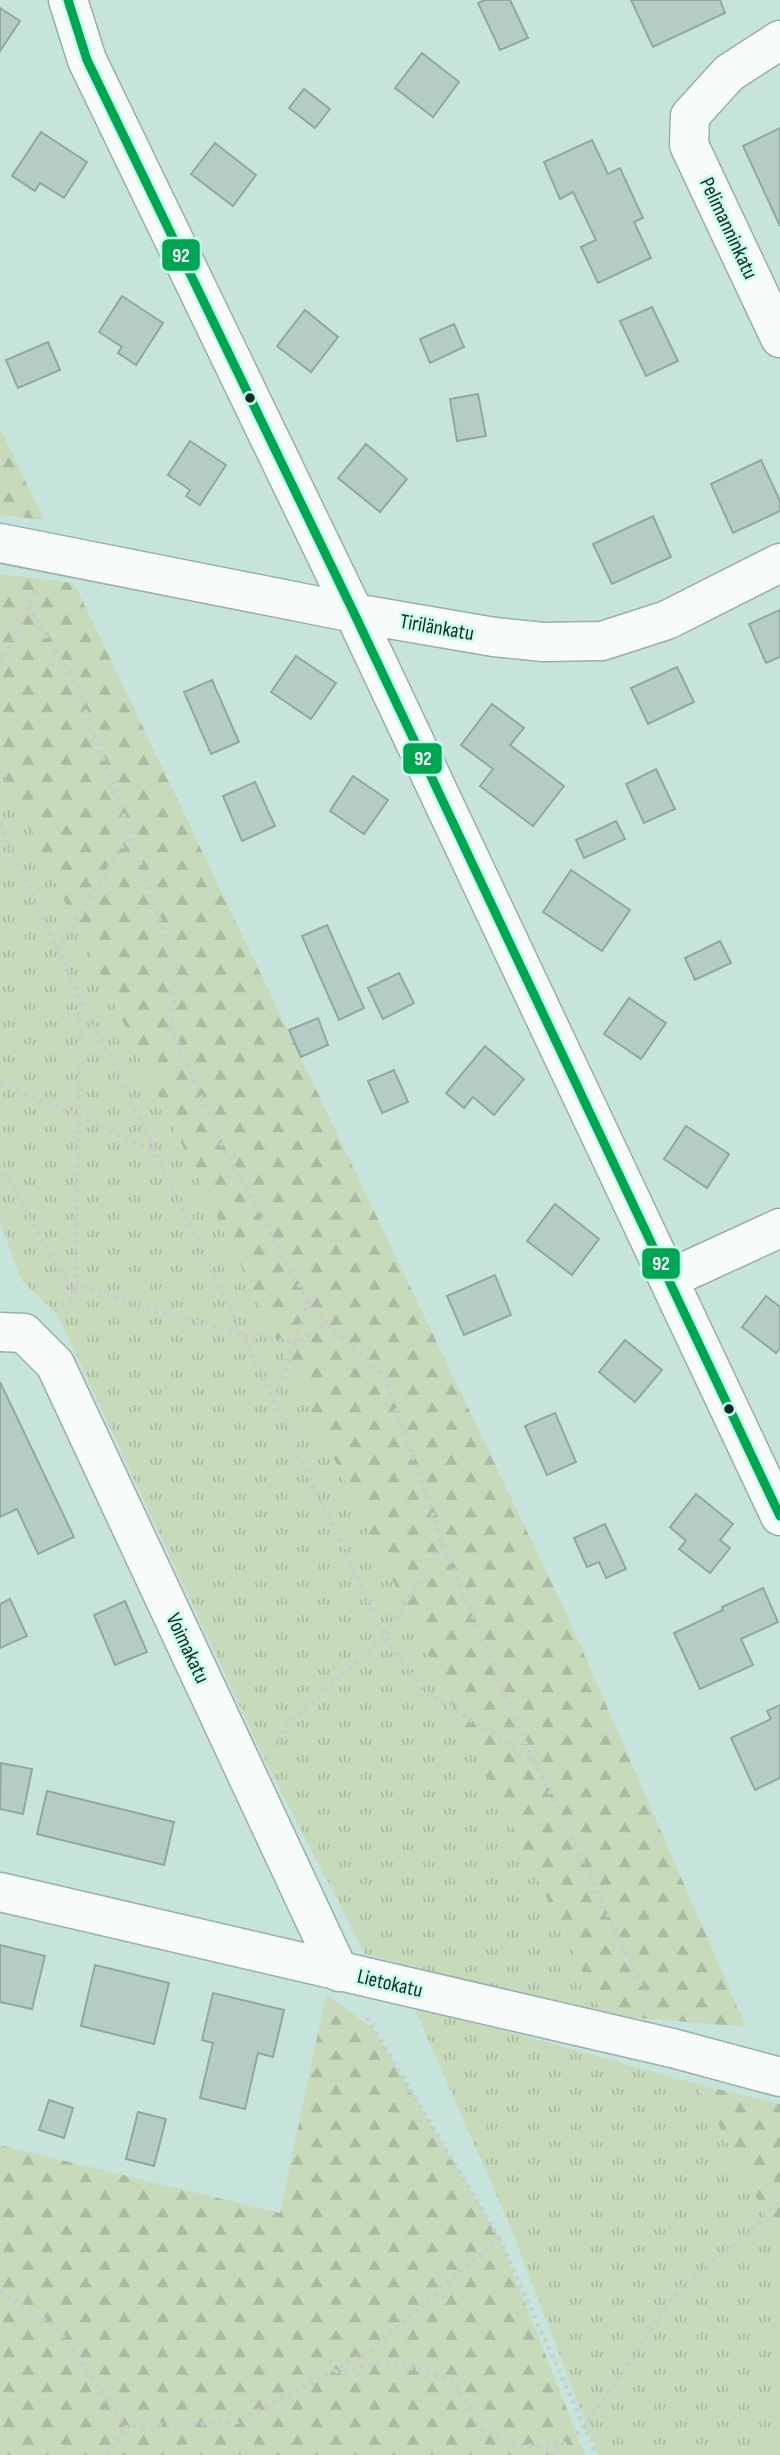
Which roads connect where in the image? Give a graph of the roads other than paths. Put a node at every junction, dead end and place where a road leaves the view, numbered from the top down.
1 (68, 0) edge
2 (780, 40) edge
3 (780, 338) edge
4 (0, 543) edge
5 (780, 563) edge
6 (354, 613) junction
7 (780, 1228) edge
8 (668, 1279) junction
9 (12, 1332) edge
10 (780, 1516) edge
11 (0, 1892) edge
12 (339, 1972) junction
13 (780, 2077) edge

1 - 6 street
2 - 3 street, Pelimanninkatu
4 - 6 street, Tirilänkatu
5 - 6 street, Tirilänkatu
6 - 8 street
7 - 8 street
8 - 10 street
9 - 12 street, Voimakatu
11 - 12 street, Lietokatu
12 - 13 street, Lietokatu

